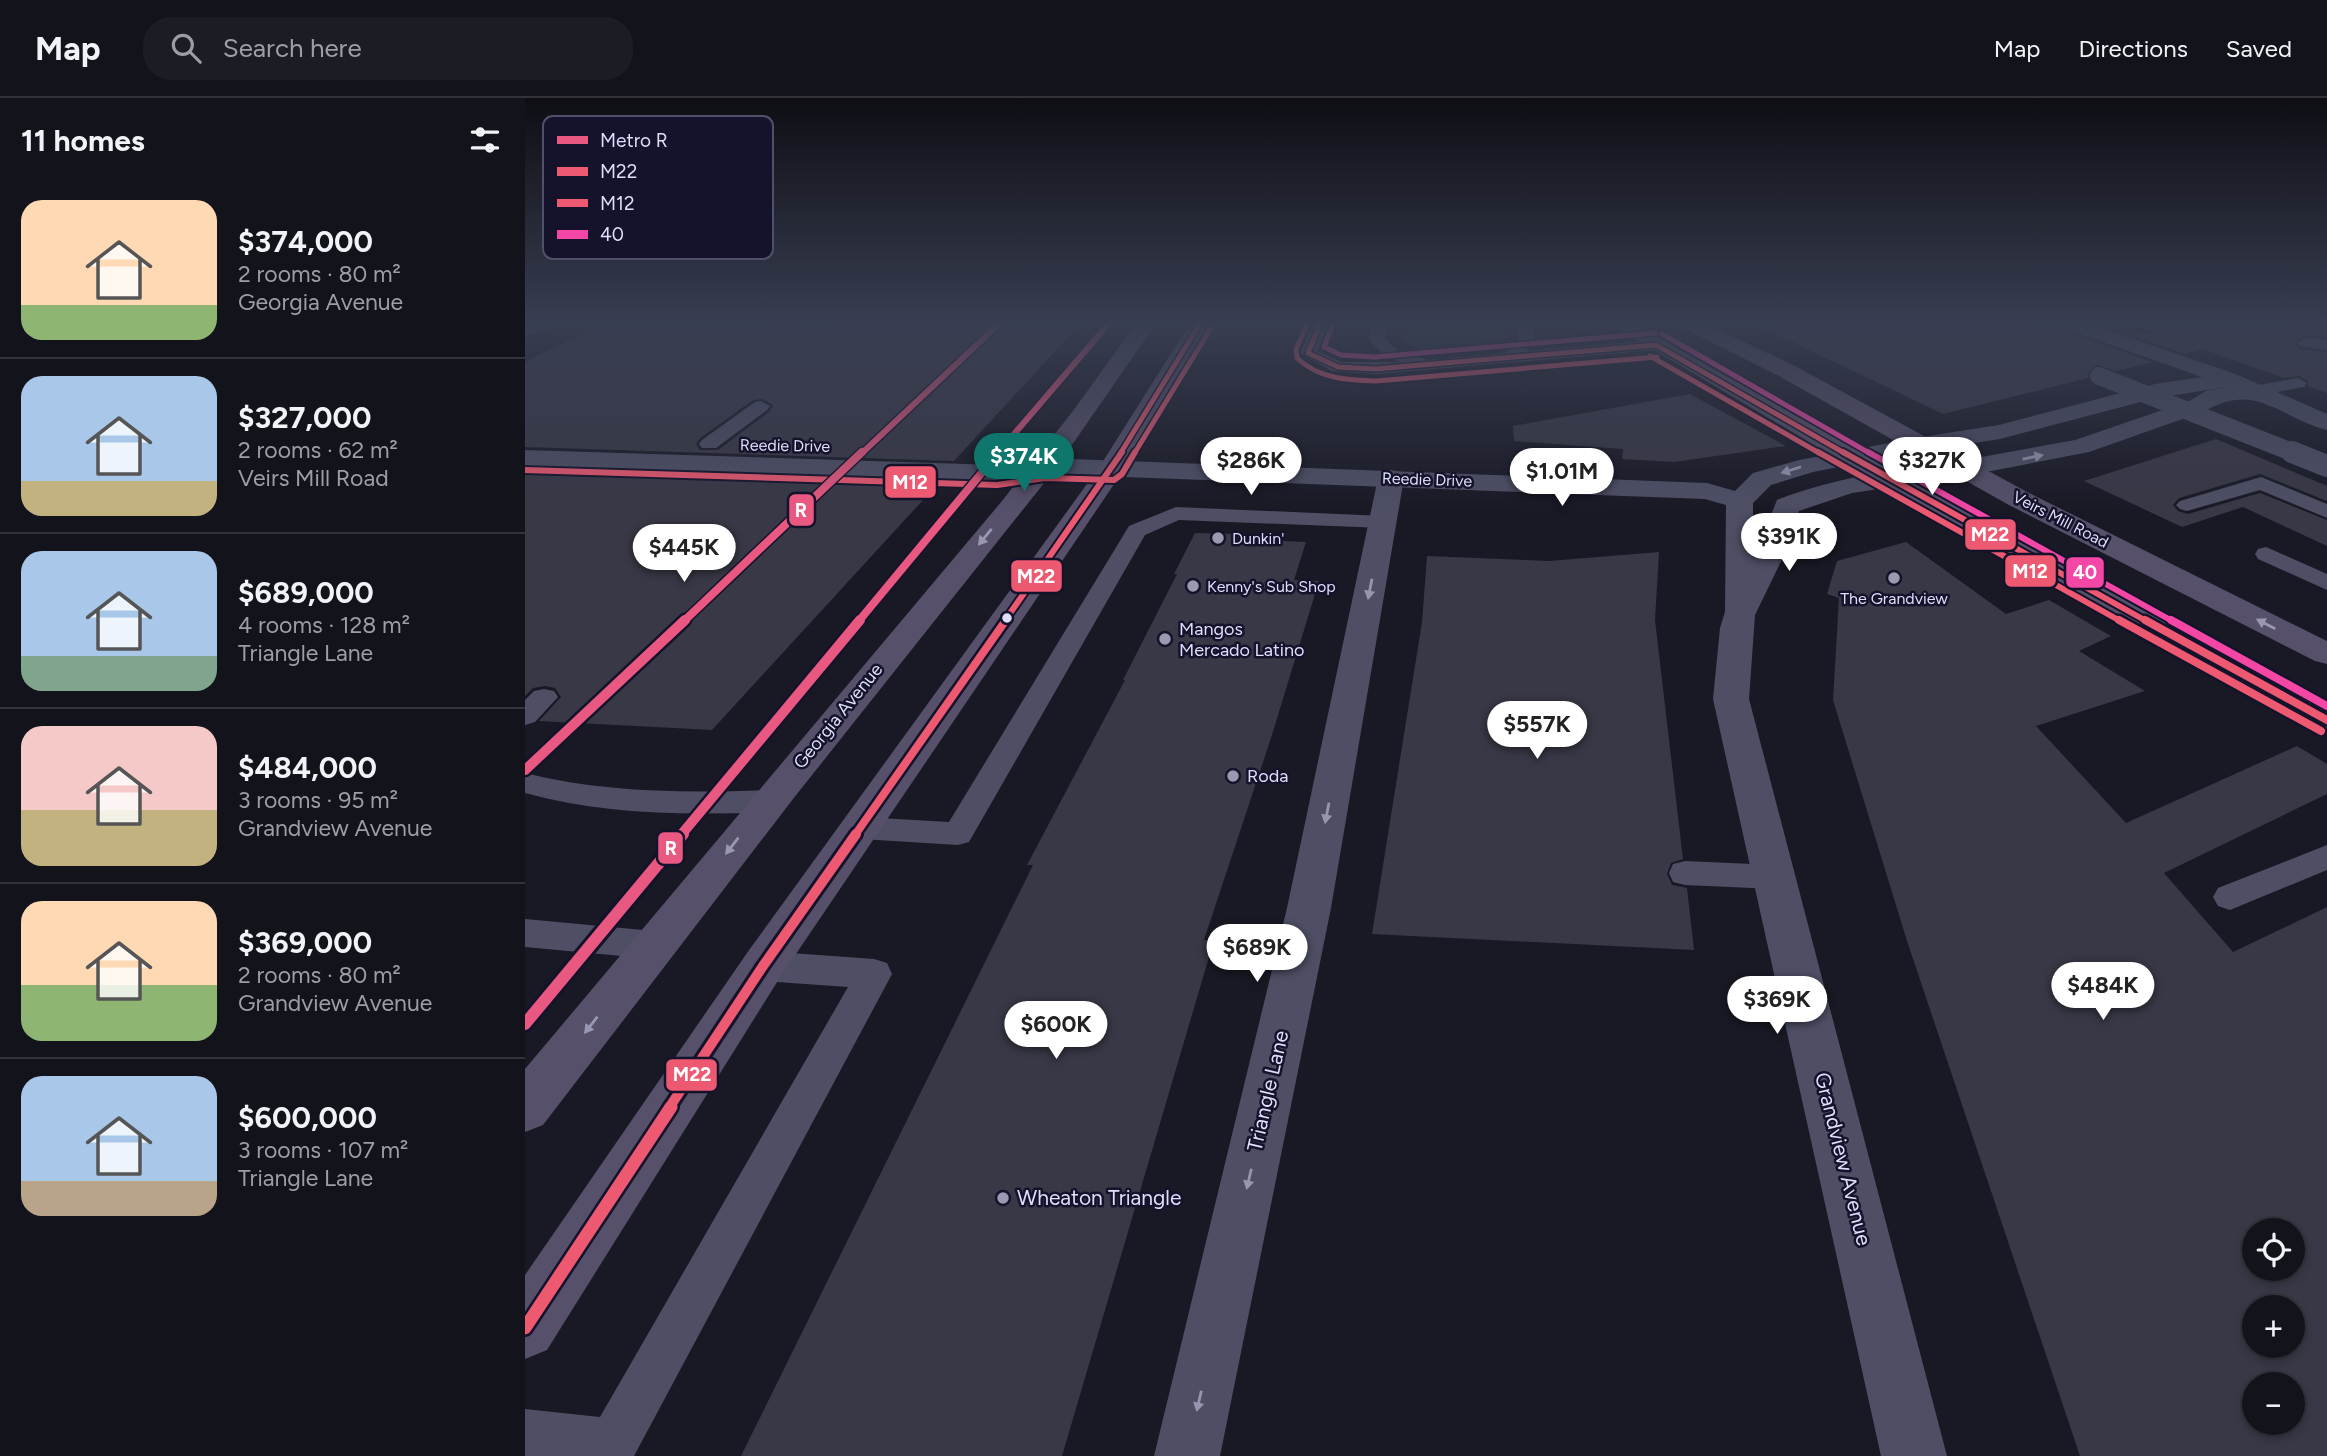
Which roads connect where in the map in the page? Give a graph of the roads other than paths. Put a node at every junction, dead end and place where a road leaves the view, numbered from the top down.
1 (1104, 385) edge
2 (1162, 385) edge
3 (1727, 385) edge
4 (1813, 385) edge
5 (2123, 385) edge
6 (2193, 385) edge
7 (2250, 385) edge
8 (2267, 385) edge
9 (761, 406) dead end
10 (2327, 423) edge
11 (525, 441) edge
12 (709, 444) junction
13 (1921, 444) junction
14 (1850, 456) junction
15 (525, 458) edge
16 (1044, 466) junction
17 (2327, 466) edge
18 (1112, 468) junction
19 (1965, 468) junction
20 (1391, 478) junction
21 (1891, 480) junction
22 (1740, 501) junction
23 (2187, 505) dead end
24 (2327, 512) edge
25 (1383, 522) junction
26 (2266, 554) dead end
27 (2327, 583) edge
28 (1739, 615) junction
29 (2327, 654) edge
30 (2327, 720) edge
31 (525, 783) edge
32 (768, 801) junction
33 (861, 828) junction
34 (2327, 857) edge
35 (1685, 873) dead end
36 (1775, 877) junction
37 (2230, 897) dead end
38 (525, 933) edge
39 (655, 944) junction
40 (763, 967) junction
41 (525, 1108) edge
42 (525, 1328) edge
43 (525, 1434) edge
44 (1187, 1456) edge
45 (1914, 1456) edge

1 - 16 main road, Georgia Avenue
2 - 18 main road
3 - 14 main road
4 - 13 main road, Veirs Mill Road
5 - 17 lane, bridge
6 - 13 street
19 -> 7 street, Grandview Avenue
8 - 10 street
9 - 12 lane
11 - 12 street, Reedie Drive
12 - 16 street, Reedie Drive
13 - 14 street
13 - 19 main road, Veirs Mill Road
14 - 21 main road
14 -> 22 street
15 - 16 street, Reedie Drive
16 - 18 street, Reedie Drive
16 -> 32 main road, Georgia Avenue
18 - 20 street, Reedie Drive
18 - 33 main road
19 - 21 street, Grandview Avenue
29 -> 19 main road, Veirs Mill Road
20 - 22 street, Reedie Drive
20 - 25 street, Triangle Lane
21 - 28 street, Grandview Avenue
21 - 30 main road
22 - 28 street, Grandview Avenue
23 - 24 lane
25 - 33 lane
25 -> 44 street, Triangle Lane
26 - 27 lane
28 - 36 street, Grandview Avenue
31 - 32 lane
32 -> 39 main road, Georgia Avenue
33 - 40 main road
34 - 37 lane
35 - 36 lane
36 - 45 street, Grandview Avenue
38 - 39 lane
39 -> 41 main road, Georgia Avenue
40 - 42 main road
40 - 43 lane

